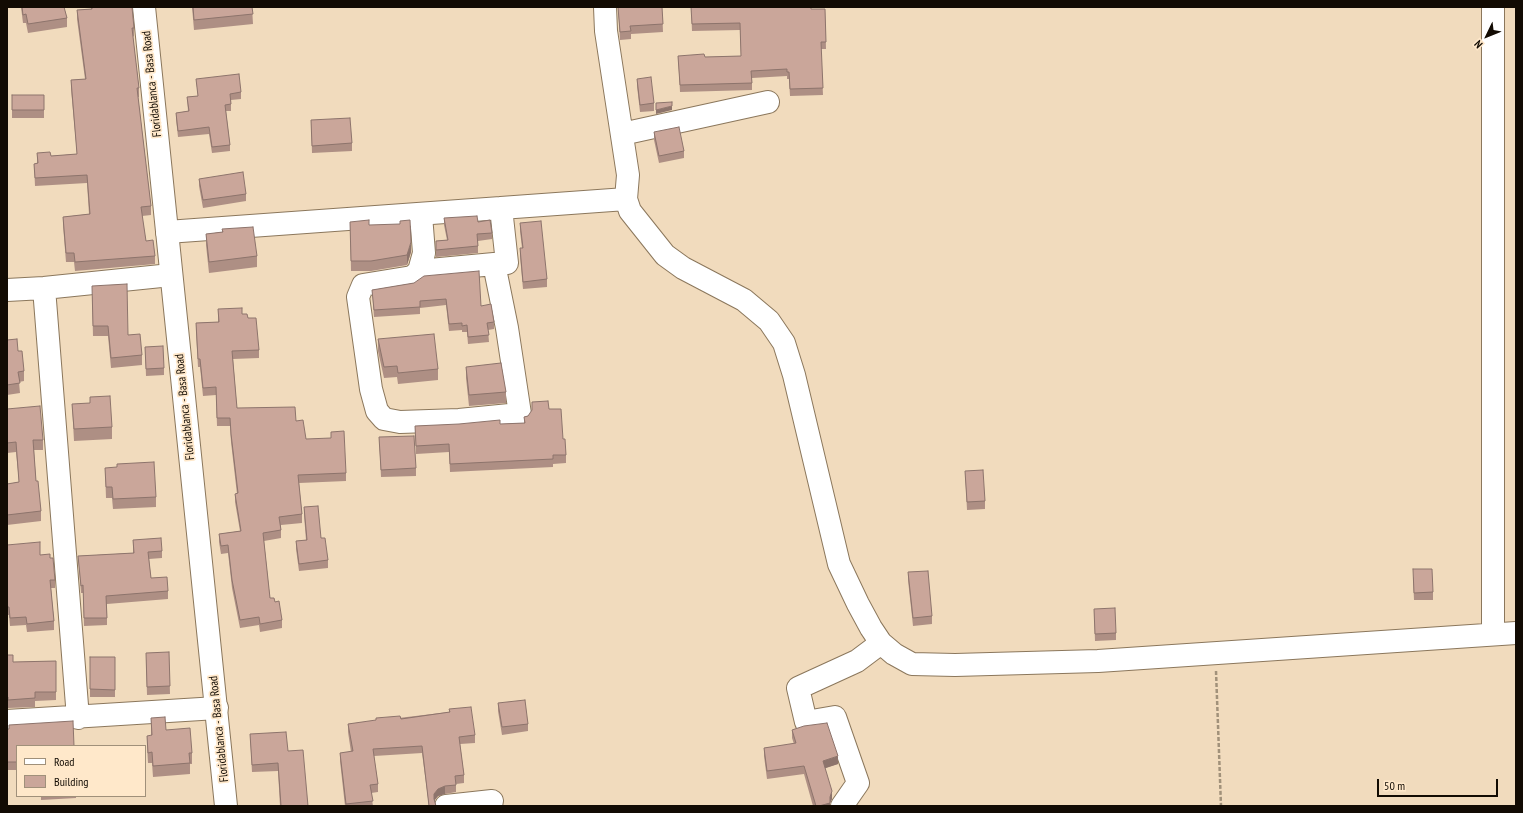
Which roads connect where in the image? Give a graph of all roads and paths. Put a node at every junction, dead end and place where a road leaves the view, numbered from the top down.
1 (144, 7) edge
2 (605, 7) edge
3 (1493, 7) edge
4 (768, 102) dead end
5 (622, 134) junction
6 (626, 199) junction
7 (501, 208) junction
8 (421, 214) junction
9 (167, 232) junction
10 (507, 263) dead end
11 (418, 270) junction
12 (171, 275) junction
13 (44, 288) junction
14 (7, 290) edge
15 (1516, 633) edge
16 (1493, 634) junction
17 (881, 642) junction
18 (1216, 653) junction
19 (217, 708) junction
20 (78, 718) junction
21 (7, 721) edge
22 (492, 801) dead end
23 (226, 806) edge
24 (446, 806) edge
25 (842, 806) edge
26 (1221, 806) edge

1 - 9 street, Floridablanca - Basa Road
2 - 5 street
3 - 16 street
4 - 5 street
5 - 6 street
6 - 7 street
6 - 17 street
7 - 8 street
7 - 10 street
8 - 9 street
8 - 11 street
9 - 12 street, Floridablanca - Basa Road
11 - 11 street
12 - 13 street
12 - 19 street, Floridablanca - Basa Road
13 - 14 street
13 - 20 street
15 - 16 street
16 - 18 street
17 - 18 street
17 - 25 street
18 - 26 path
19 - 20 street
19 - 23 street, Floridablanca - Basa Road
20 - 21 street
22 - 24 street

